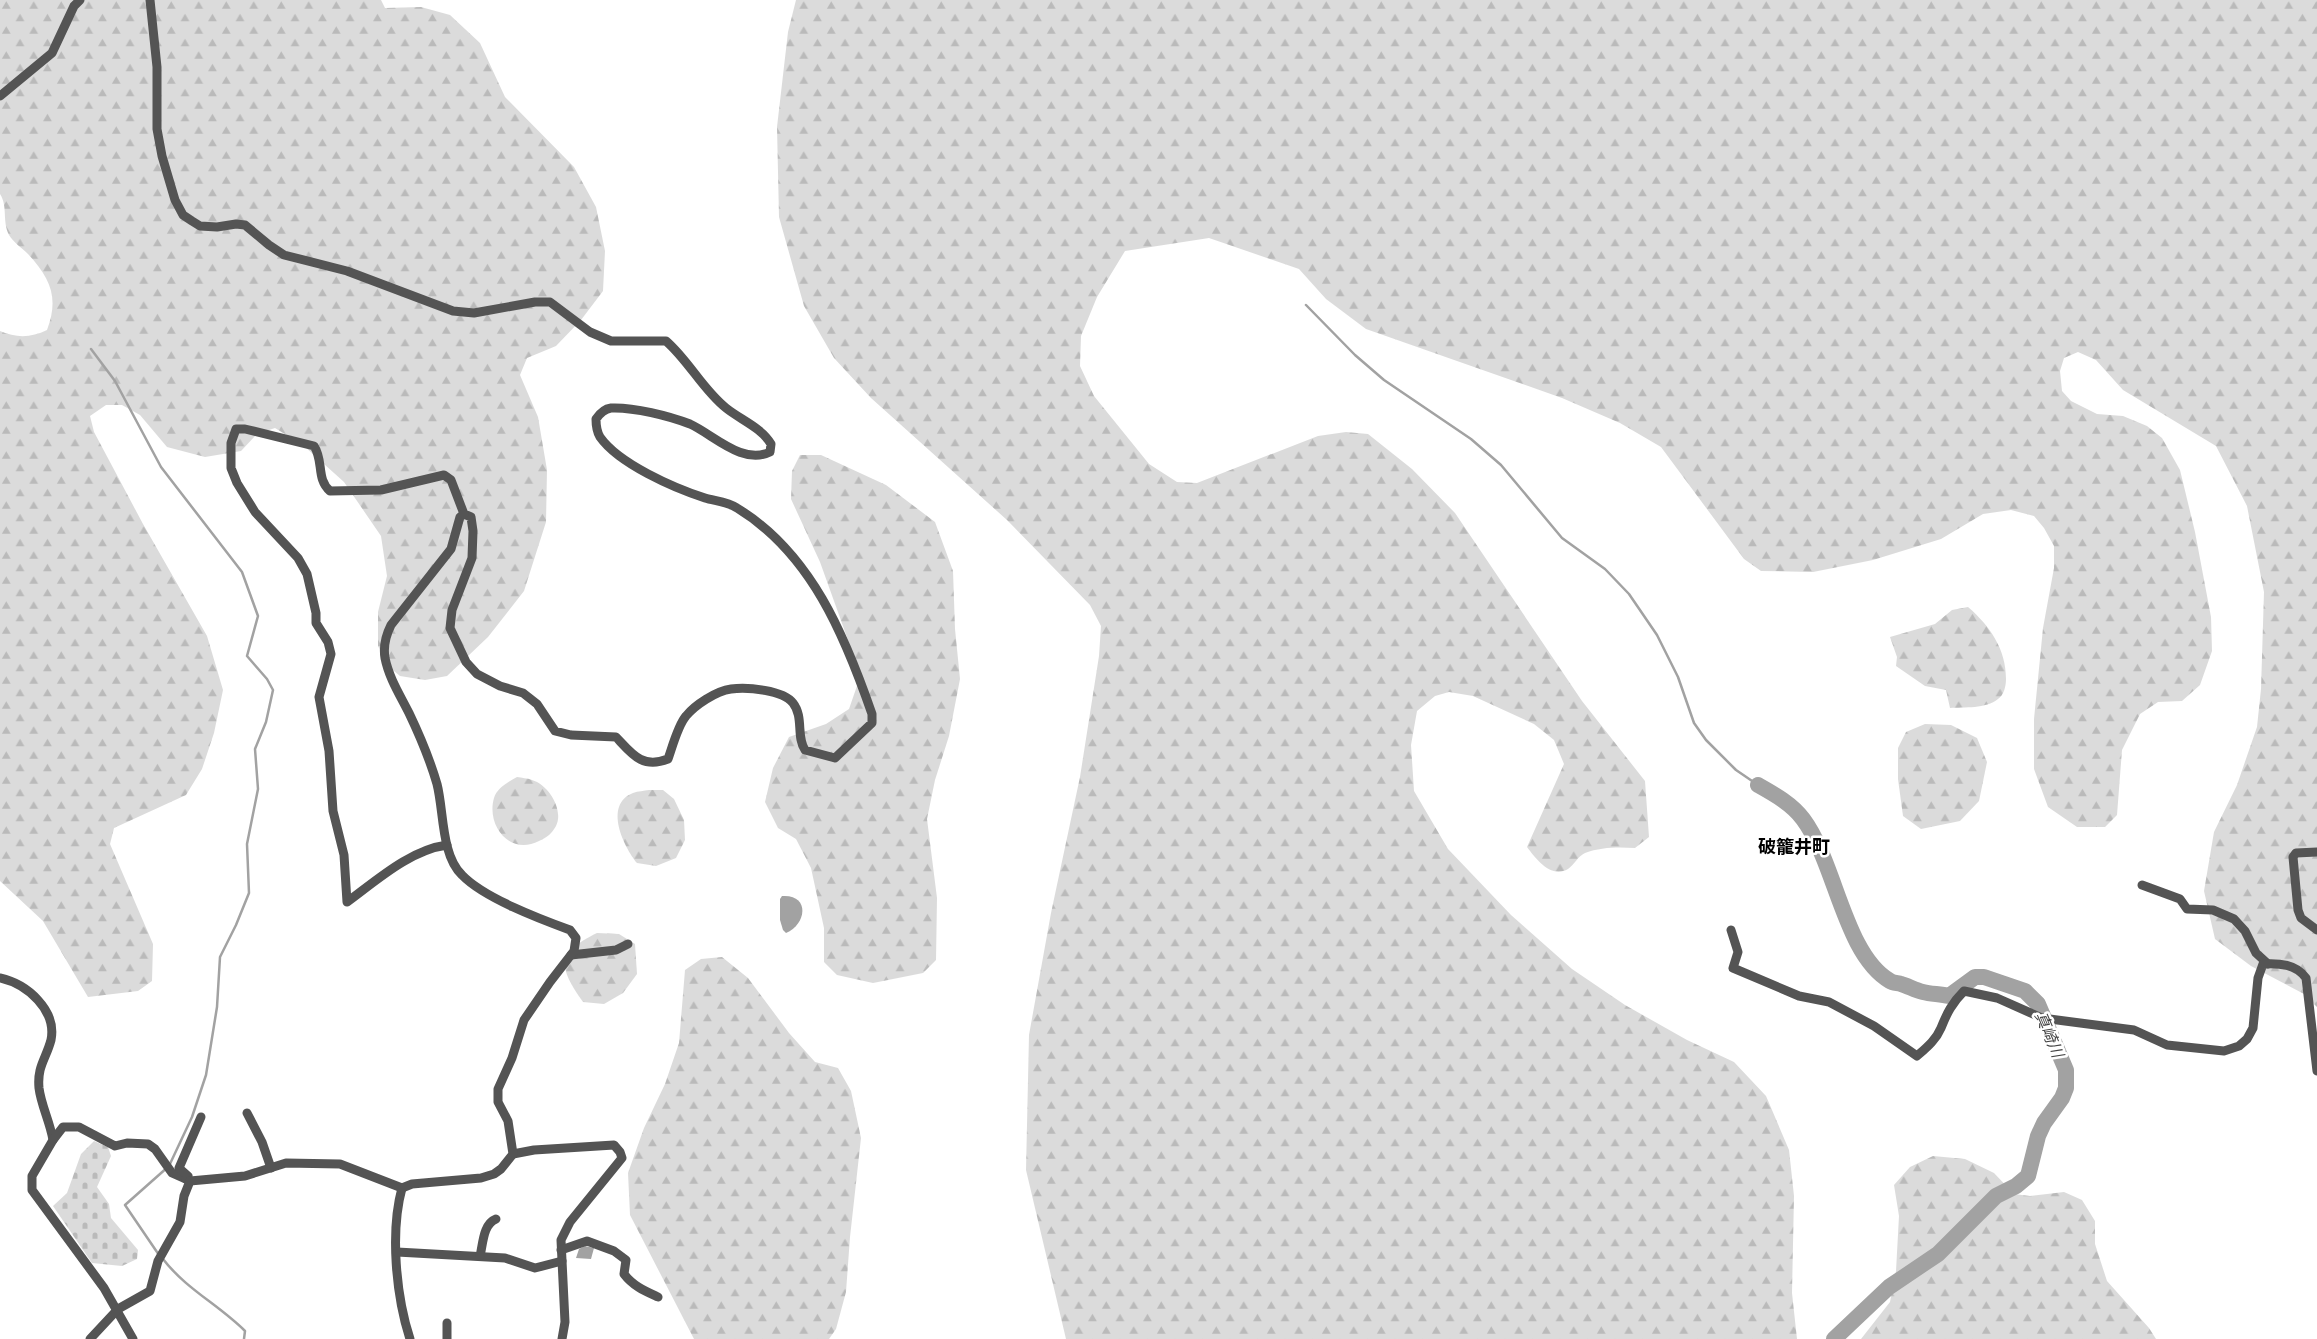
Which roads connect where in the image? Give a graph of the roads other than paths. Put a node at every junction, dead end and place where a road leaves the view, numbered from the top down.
1 (80, 0) edge
2 (150, 0) edge
3 (0, 96) edge
4 (464, 514) junction
5 (448, 845) junction
6 (2317, 852) edge
7 (2142, 885) dead end
8 (1731, 930) dead end
9 (2317, 930) edge
10 (628, 944) dead end
11 (571, 955) junction
12 (2268, 964) junction
13 (0, 978) edge
14 (2317, 1071) edge
15 (248, 1114) dead end
16 (201, 1117) dead end
17 (53, 1140) junction
18 (513, 1154) junction
19 (271, 1168) junction
20 (188, 1180) junction
21 (402, 1188) junction
22 (496, 1219) dead end
23 (562, 1250) junction
24 (397, 1252) junction
25 (480, 1256) junction
26 (562, 1261) junction
27 (658, 1297) dead end
28 (118, 1309) junction
29 (447, 1323) dead end
30 (90, 1339) edge
31 (133, 1339) edge
32 (410, 1339) edge
33 (447, 1339) edge
34 (562, 1339) edge

1 - 3 street
2 - 4 street
4 - 5 street
4 - 5 street
5 - 11 street
6 - 9 street
7 - 12 street
8 - 12 street
10 - 11 street
11 - 18 street
12 - 14 street
13 - 17 street
15 - 19 street
16 - 20 street
17 - 20 street
17 - 28 street
18 - 21 street
18 - 23 street
19 - 20 street
19 - 21 street
20 - 28 street
21 - 24 street
22 - 25 street
23 - 26 street
23 - 27 street
24 - 25 street
24 - 32 street
25 - 26 street
26 - 34 street
28 - 30 street
28 - 31 street
29 - 33 street

